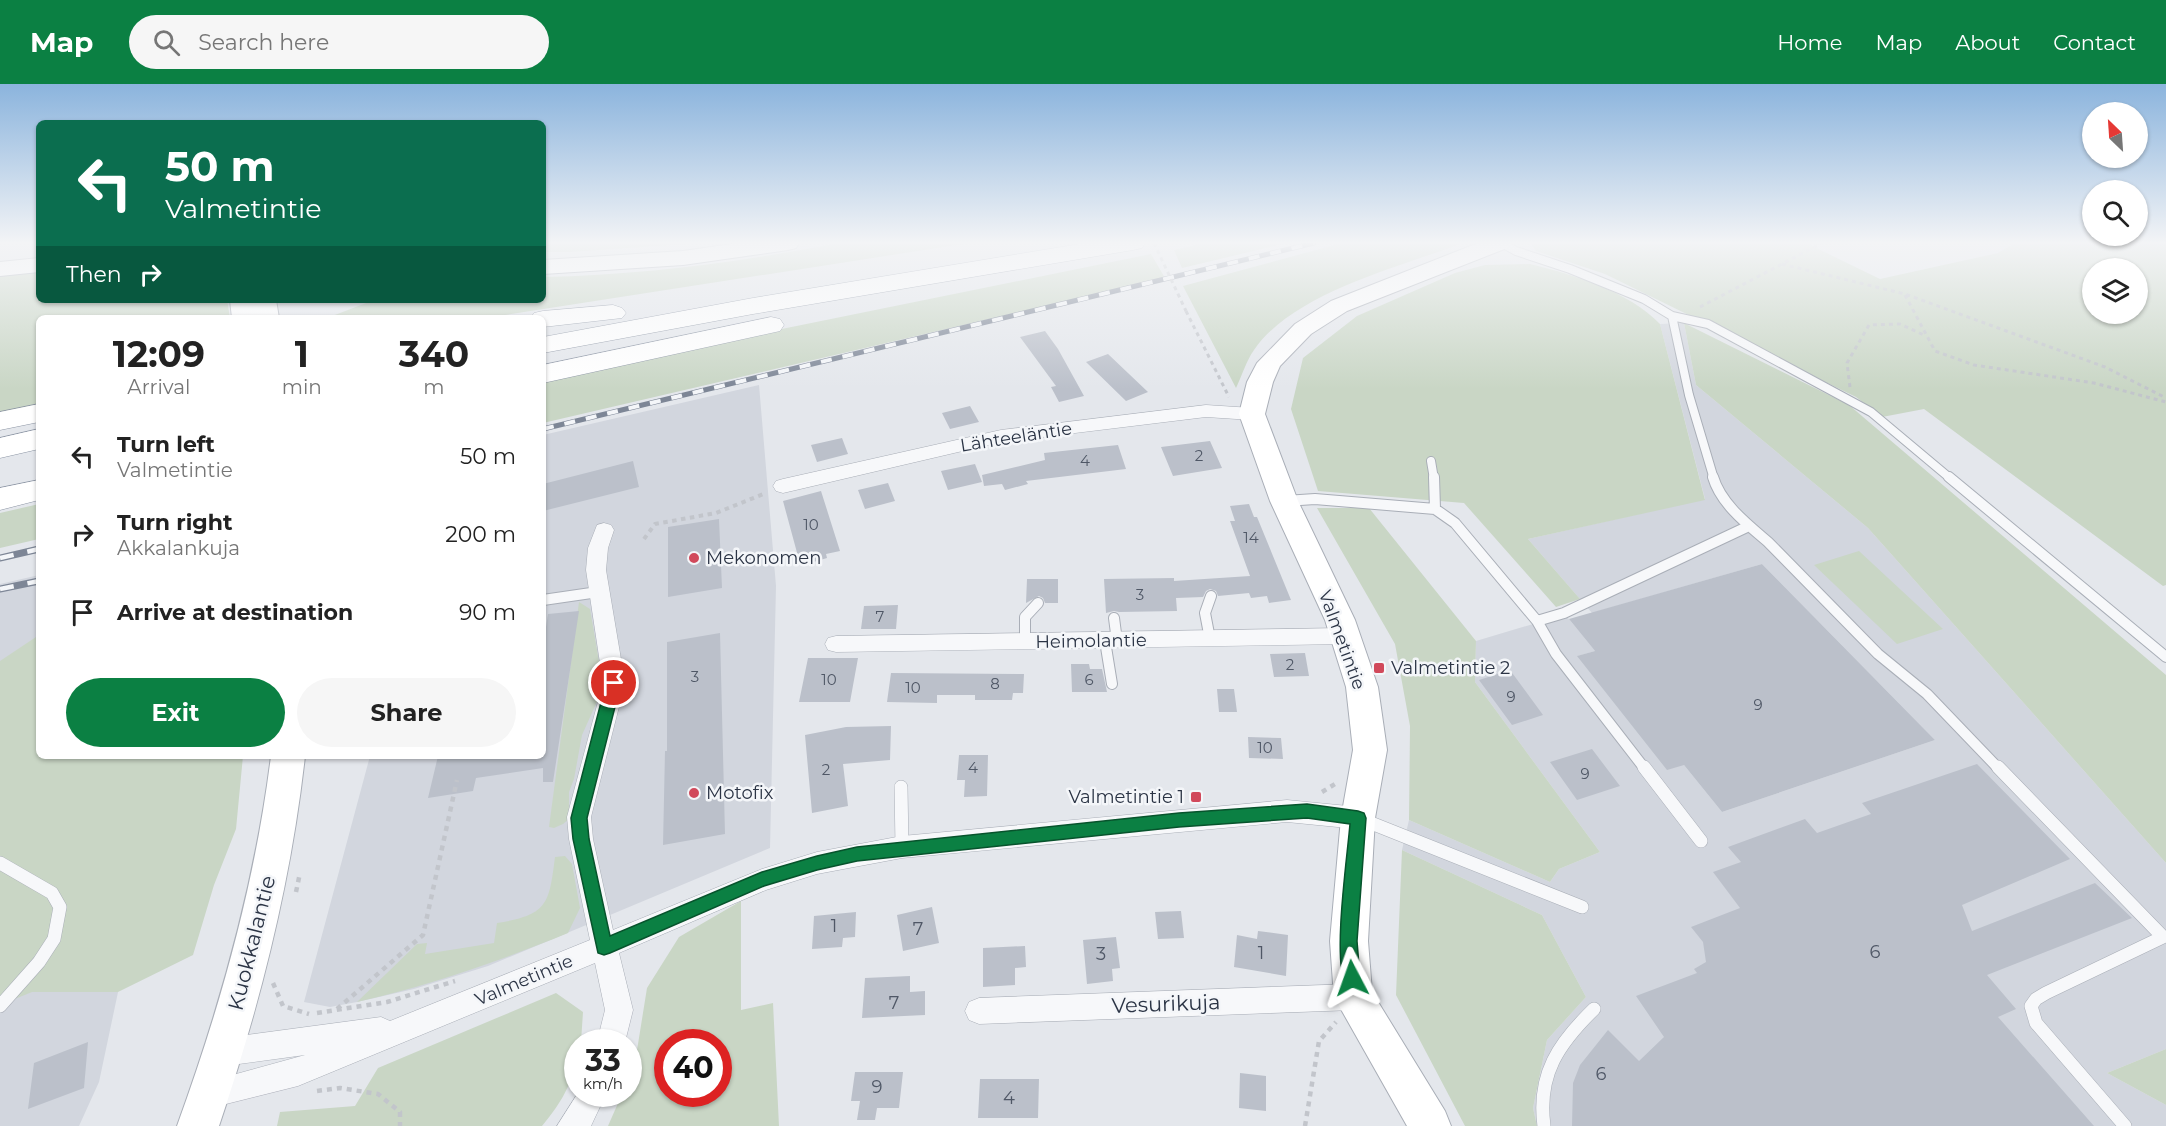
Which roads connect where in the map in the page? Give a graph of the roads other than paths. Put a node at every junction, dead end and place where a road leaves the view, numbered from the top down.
1 (763, 292) edge
2 (830, 292) edge
3 (929, 292) edge
4 (1376, 292) edge
5 (1626, 292) edge
6 (613, 313) junction
7 (1672, 316) junction
8 (546, 319) edge
9 (546, 326) edge
10 (546, 344) edge
11 (546, 373) edge
12 (1245, 407) junction
13 (36, 414) edge
14 (0, 421) edge
15 (36, 440) edge
16 (0, 448) edge
17 (36, 459) edge
18 (1431, 461) dead end
19 (0, 467) edge
20 (783, 486) road end
21 (36, 491) edge
22 (0, 499) edge
23 (1284, 501) junction
24 (1435, 509) junction
25 (1749, 526) junction
26 (604, 530) dead end
27 (598, 592) junction
28 (1211, 596) dead end
29 (546, 600) edge
30 (1038, 603) dead end
31 (1114, 618) dead end
32 (1538, 621) junction
33 (1345, 636) junction
34 (1210, 639) junction
35 (1111, 641) junction
36 (1024, 642) junction
37 (836, 644) dead end
38 (2166, 657) edge
39 (1112, 684) dead end
40 (288, 759) edge
41 (902, 787) dead end
42 (1358, 818) junction
43 (1701, 840) dead end
44 (902, 848) junction
45 (0, 863) edge
46 (1582, 907) dead end
47 (604, 947) junction
48 (0, 1006) edge
49 (1594, 1009) dead end
50 (1345, 1010) junction
51 (979, 1011) dead end
52 (405, 1029) junction
53 (614, 1029) edge
54 (224, 1052) junction
55 (586, 1107) edge
56 (204, 1110) edge
57 (572, 1126) edge
58 (1430, 1126) edge
59 (1544, 1126) edge
60 (2125, 1126) edge

1 - 6 highway
2 - 10 highway
3 - 11 highway
4 - 12 street
5 - 7 lane
6 - 8 highway
6 - 9 highway
7 - 25 lane
7 - 38 lane
12 - 20 street, Lähteeläntie
12 - 23 street, Valmetintie
13 - 14 highway
15 - 16 highway
17 - 19 highway
18 - 24 lane
21 - 22 highway
23 - 24 lane
23 - 33 street, Valmetintie
24 - 32 lane
25 - 32 lane
25 - 60 lane
26 - 27 street
27 - 29 lane
27 - 47 street
28 - 34 lane
30 - 36 lane
31 - 35 lane
32 - 43 lane
33 - 34 street, Heimolantie
33 - 42 street, Valmetintie
34 - 35 street, Heimolantie
35 - 36 street, Heimolantie
35 - 39 lane
36 - 37 street, Heimolantie
40 - 54 street, Kuokkalantie
41 - 44 lane
42 - 44 street, Valmetintie
42 - 46 lane
42 - 50 street
44 - 47 street, Valmetintie
45 - 48 lane
47 - 52 street, Valmetintie
47 - 53 street
49 - 59 lane
50 - 51 street, Vesurikuja
50 - 58 street
52 - 54 street, Valmetintie
52 - 56 street, Valmetintie
54 - 56 street, Kuokkalantie
55 - 57 street

